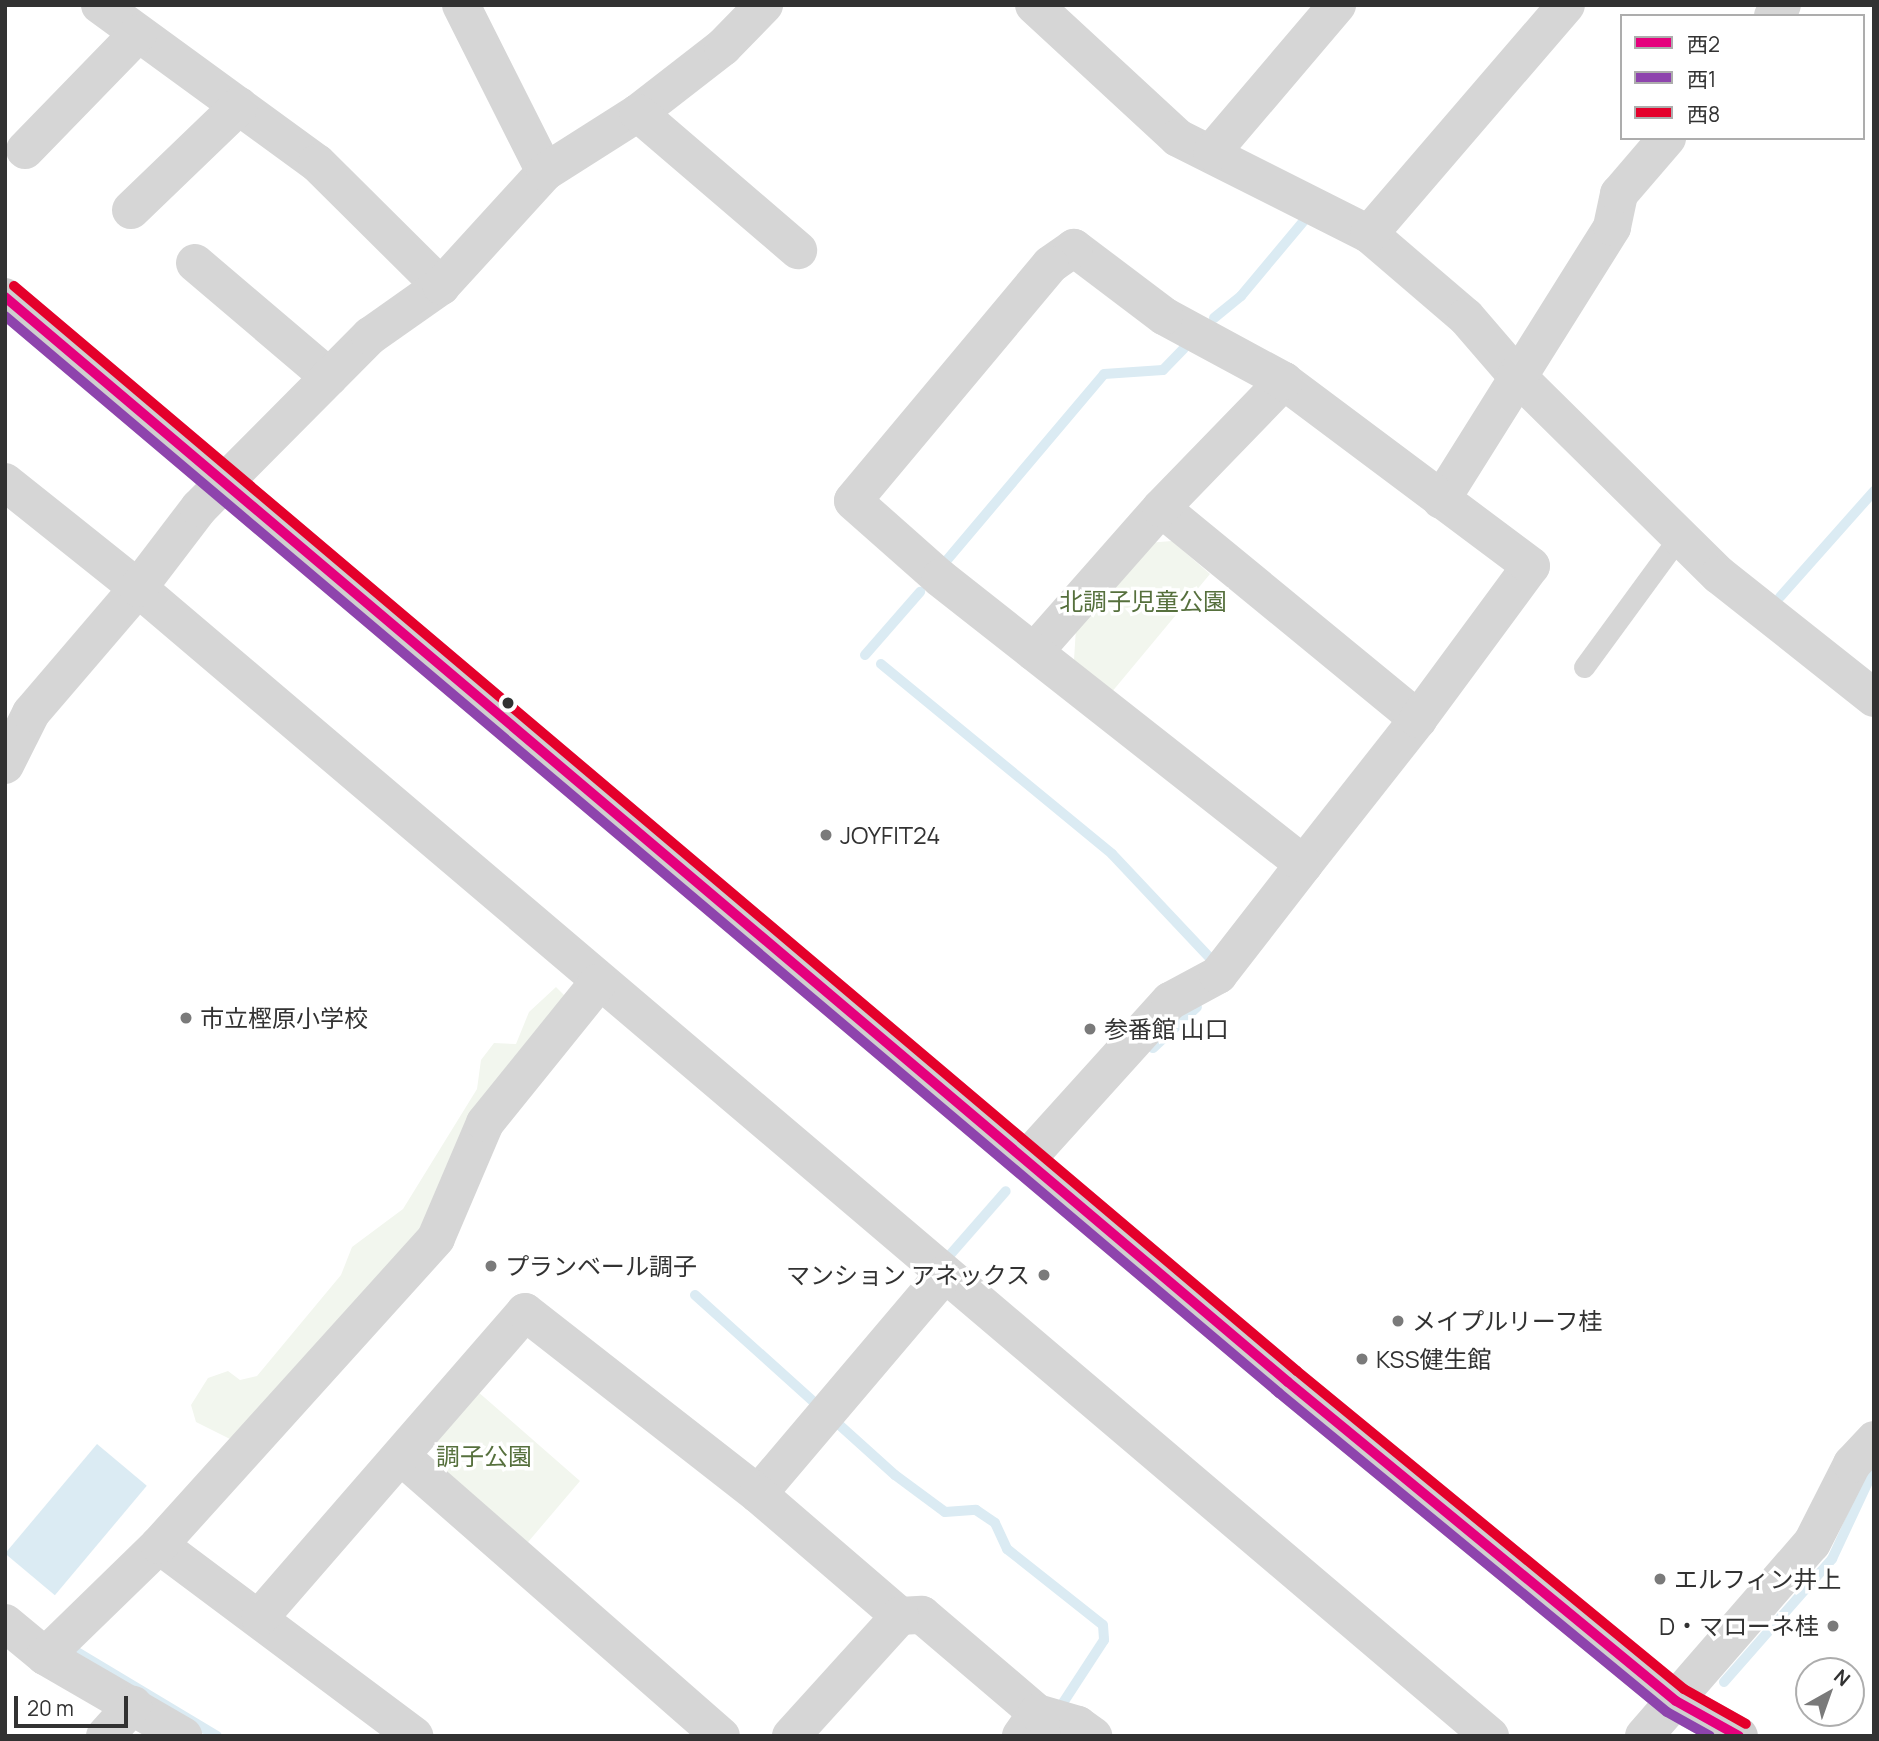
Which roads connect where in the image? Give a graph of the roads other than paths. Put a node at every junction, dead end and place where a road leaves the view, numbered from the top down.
1 (100, 5) edge
2 (461, 5) edge
3 (764, 5) edge
4 (1034, 5) edge
5 (1337, 5) edge
6 (1566, 5) edge
7 (138, 34) junction
8 (239, 106) junction
9 (638, 113) junction
10 (1665, 140) edge
11 (25, 150) dead end
12 (1212, 152) junction
13 (545, 172) junction
14 (131, 210) dead end
15 (1370, 234) junction
16 (798, 250) dead end
17 (195, 263) dead end
18 (441, 286) junction
19 (5, 297) edge
20 (1516, 375) junction
21 (329, 377) junction
22 (1284, 381) junction
23 (223, 482) junction
24 (6, 485) edge
25 (1441, 500) junction
26 (1161, 509) junction
27 (1680, 536) junction
28 (138, 588) junction
29 (1034, 652) junction
30 (1584, 667) dead end
31 (1874, 698) edge
32 (1418, 719) junction
33 (5, 765) edge
34 (1304, 864) junction
35 (598, 983) junction
36 (1027, 1159) junction
37 (944, 1275) junction
38 (1874, 1440) edge
39 (402, 1457) junction
40 (758, 1494) junction
41 (159, 1545) junction
42 (900, 1616) junction
43 (260, 1617) junction
44 (5, 1623) edge
45 (44, 1656) junction
46 (1676, 1700) junction
47 (133, 1705) junction
48 (1029, 1724) edge
49 (106, 1736) edge
50 (183, 1736) edge
51 (414, 1736) edge
52 (721, 1736) edge
53 (792, 1736) edge
54 (1093, 1736) edge
55 (1490, 1736) edge
56 (1644, 1736) edge
57 (1704, 1736) edge
58 (1739, 1736) edge

1 - 7 street
2 - 13 street
3 - 9 street
4 - 12 street
5 - 12 street
6 - 15 street
7 - 8 street
7 - 11 street
8 - 14 street
8 - 18 street
9 - 13 street
9 - 16 street
10 - 20 street
12 - 15 street
13 - 18 street
15 - 20 street
17 - 21 street
18 - 21 street
19 - 23 street
20 - 25 street
20 - 27 street
21 - 23 street
22 - 25 street
22 - 26 street
22 - 29 street
23 - 28 street
23 - 36 street
24 - 28 street
25 - 32 street
26 - 29 street
26 - 32 street
27 - 30 lane
27 - 31 street
28 - 33 street
28 - 35 street
29 - 34 street
32 - 34 street
34 - 36 street
35 - 37 street
35 - 41 street
36 - 46 street
37 - 40 street
37 - 55 street
38 - 46 street
39 - 40 street
39 - 43 street
39 - 52 street
40 - 42 street
41 - 43 street
41 - 45 street
42 - 48 street
42 - 53 street
43 - 51 street
44 - 45 street
45 - 47 street
46 - 56 street
46 - 57 street
46 - 58 street
47 - 49 street
47 - 50 street
48 - 54 street

